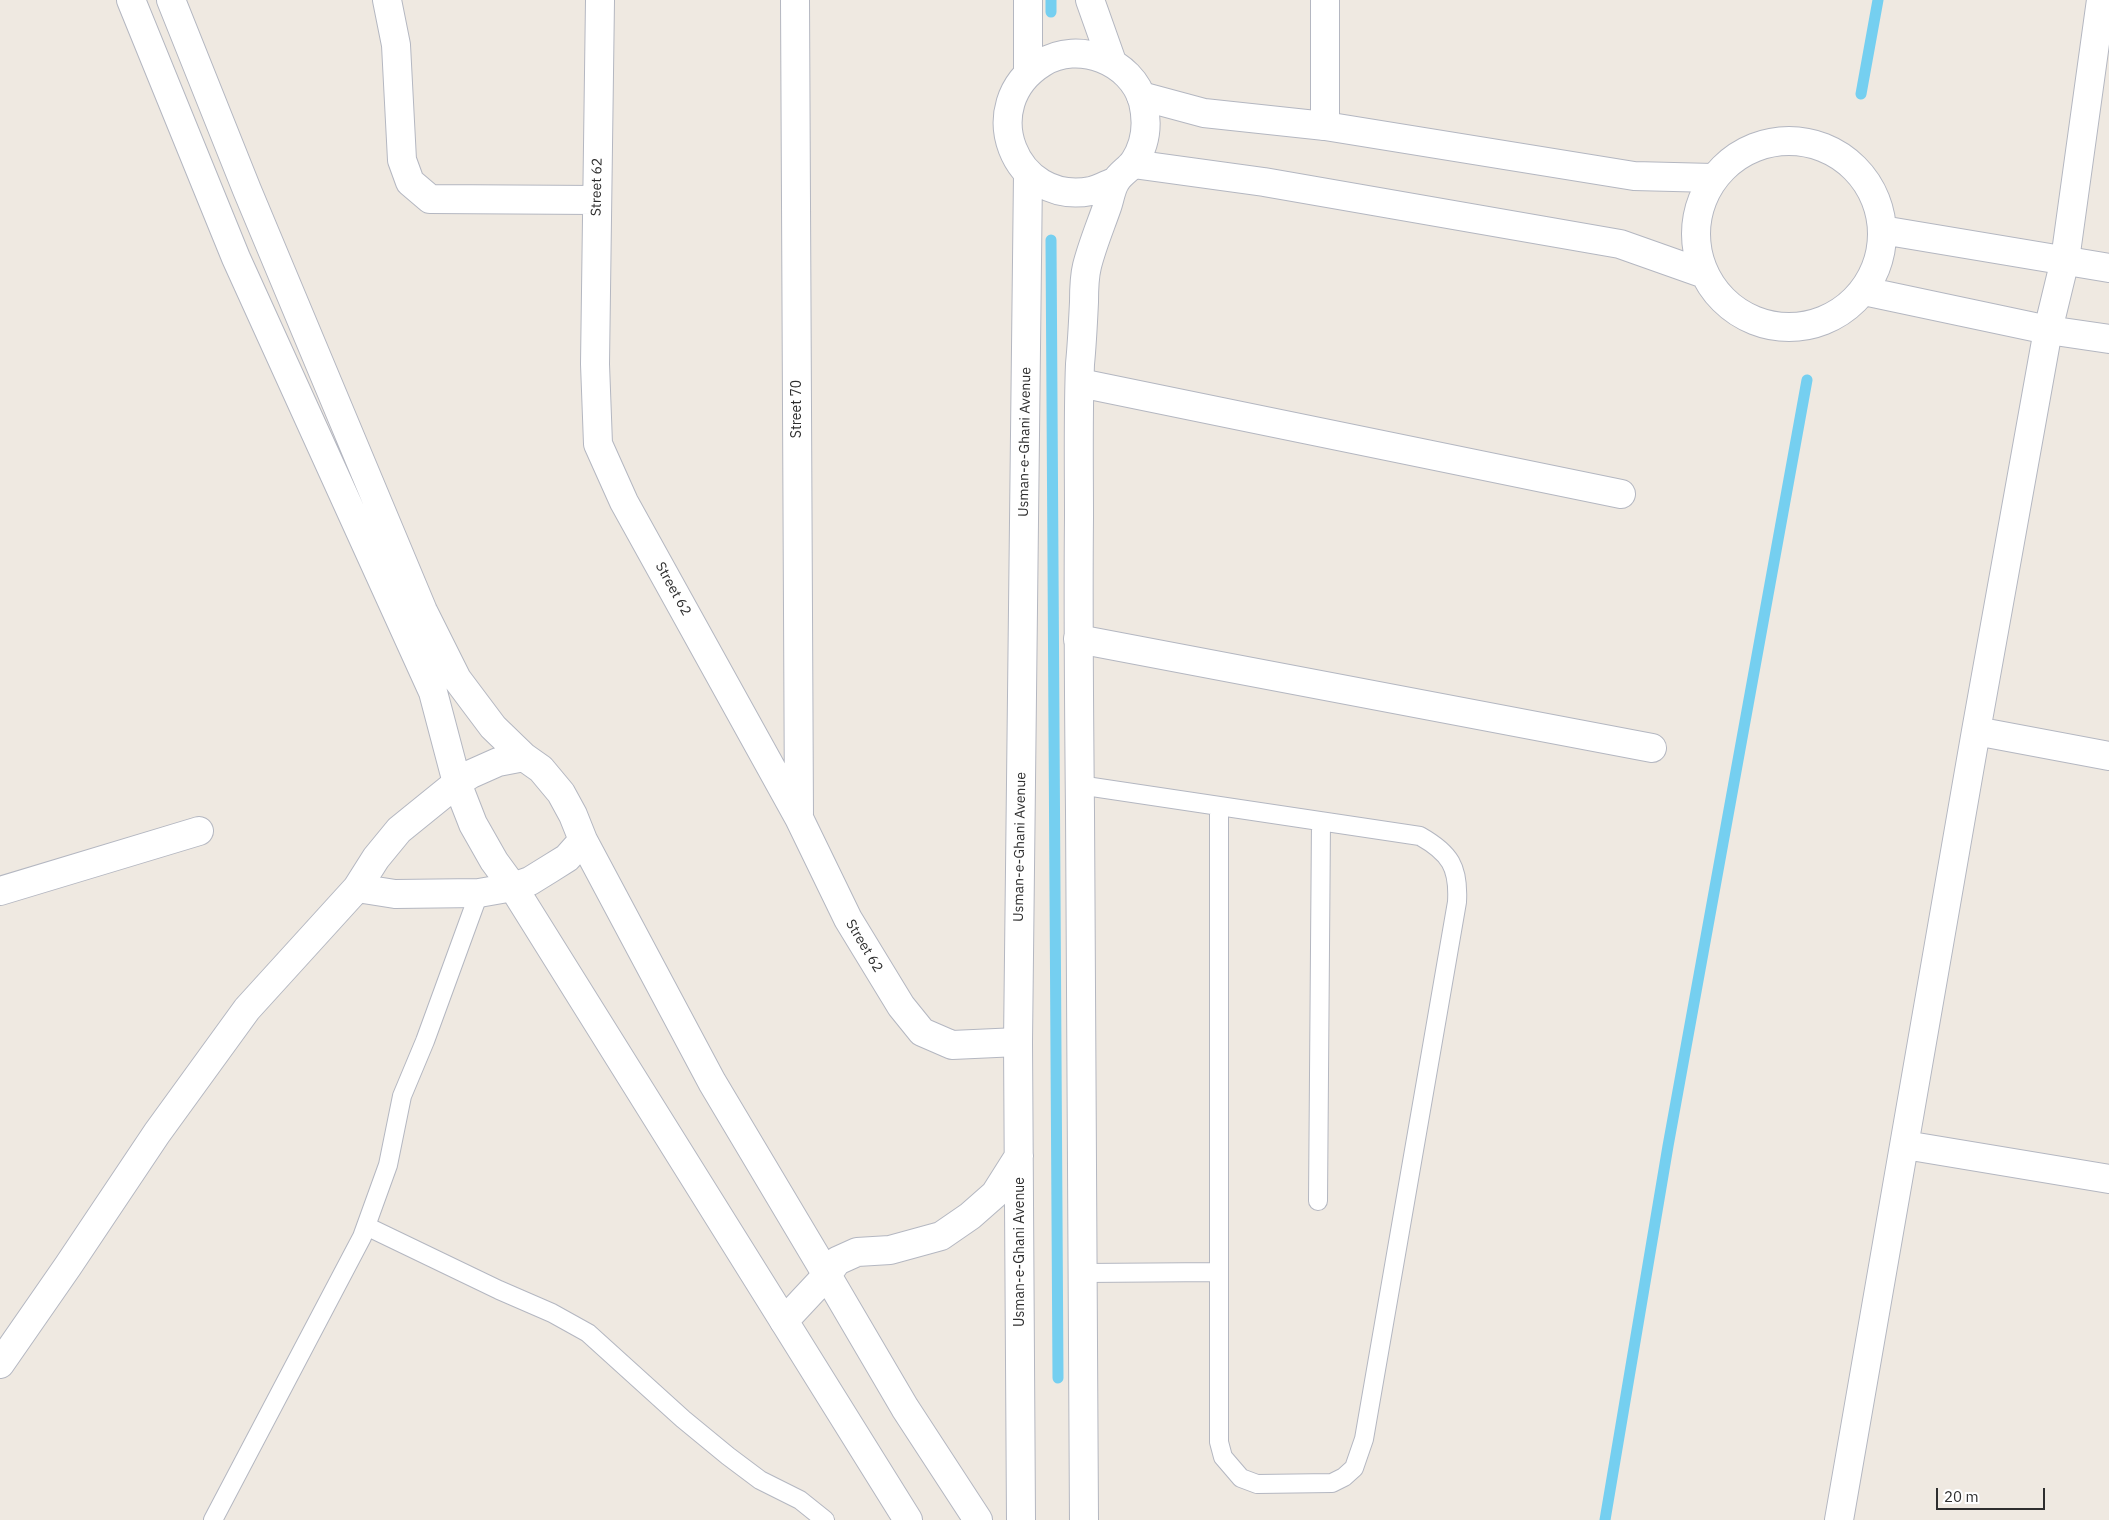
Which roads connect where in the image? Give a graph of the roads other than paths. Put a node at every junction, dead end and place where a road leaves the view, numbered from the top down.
1 (131, 0) edge
2 (171, 0) edge
3 (386, 0) edge
4 (600, 0) edge
5 (795, 0) edge
6 (1028, 0) edge
7 (1090, 0) edge
8 (1325, 0) edge
9 (2101, 0) edge
10 (1112, 62) junction
11 (1028, 72) junction
12 (1141, 96) junction
13 (1325, 126) junction
14 (1124, 173) junction
15 (1028, 174) junction
16 (1713, 178) junction
17 (597, 200) junction
18 (1882, 230) junction
19 (2065, 260) junction
20 (2109, 268) edge
21 (1702, 272) junction
22 (1864, 291) junction
23 (2048, 330) junction
24 (2109, 339) edge
25 (1080, 383) junction
26 (1621, 494) dead end
27 (1078, 639) junction
28 (1976, 731) junction
29 (1652, 748) dead end
30 (2109, 756) edge
31 (524, 757) junction
32 (457, 783) junction
33 (1079, 785) junction
34 (1219, 806) junction
35 (799, 818) junction
36 (1321, 822) junction
37 (199, 831) dead end
38 (583, 840) junction
39 (513, 887) junction
40 (357, 888) junction
41 (0, 891) edge
42 (479, 892) junction
43 (1018, 1042) junction
44 (1905, 1145) junction
45 (1019, 1156) junction
46 (2109, 1179) edge
47 (1318, 1200) dead end
48 (366, 1226) junction
49 (1219, 1272) junction
50 (1084, 1273) junction
51 (827, 1275) junction
52 (784, 1321) junction
53 (0, 1364) edge
54 (214, 1520) edge
55 (825, 1520) edge
56 (908, 1520) edge
57 (978, 1520) edge
58 (1021, 1520) edge
59 (1084, 1520) edge
60 (1839, 1520) edge

1 - 32 street
2 - 31 street
3 - 17 street
4 - 17 street, Street 62
5 - 35 street, Street 70
6 - 11 street
7 - 10 street
8 - 13 street
9 - 19 street
10 - 11 street
10 - 12 street
11 - 15 street
12 - 13 street
12 - 14 street
13 - 16 street
14 - 15 street
14 - 21 street
14 - 25 street
15 - 43 street, Usman-e-Ghani Avenue
16 - 18 street
16 - 21 street
17 - 35 street, Street 62
18 - 19 street
18 - 22 street
19 - 20 street
19 - 23 street
21 - 22 street
22 - 23 street
23 - 24 street
23 - 28 street
25 - 26 street
25 - 27 street
27 - 29 street
27 - 33 street
28 - 30 street
28 - 44 street
31 - 32 street
31 - 38 street
32 - 39 street
32 - 40 street
33 - 34 lane
33 - 50 street
34 - 36 lane
34 - 49 lane
35 - 43 street, Street 62
36 - 47 lane
36 - 49 lane
37 - 41 street
38 - 39 street
38 - 51 street
39 - 42 street
39 - 52 street
40 - 42 street
40 - 53 street
42 - 48 lane
43 - 45 street, Usman-e-Ghani Avenue
44 - 46 street
44 - 60 street
45 - 51 street
45 - 58 street, Usman-e-Ghani Avenue
48 - 54 lane
48 - 55 lane
49 - 50 lane
50 - 59 street
51 - 52 street
51 - 57 street
52 - 56 street

